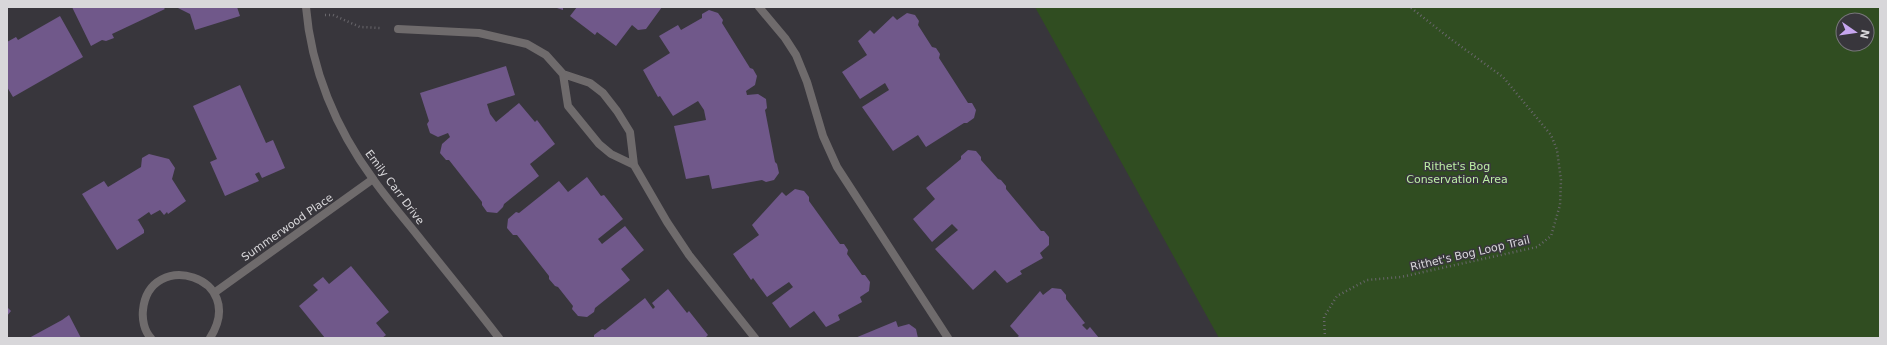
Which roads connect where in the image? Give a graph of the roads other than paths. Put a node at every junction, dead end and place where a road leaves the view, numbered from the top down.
1 (759, 7) edge
2 (306, 11) edge
3 (398, 29) road end
4 (563, 74) junction
5 (634, 166) junction
6 (373, 179) junction
7 (214, 292) junction
8 (151, 338) edge
9 (210, 338) edge
10 (499, 338) edge
11 (755, 338) edge
12 (948, 338) edge

1 - 12 street
2 - 6 street, Emily Carr Drive
3 - 4 street
4 - 5 street
4 - 5 street
5 - 11 street
6 - 7 street, Summerwood Place
6 - 10 street, Emily Carr Drive
7 - 8 street
7 - 9 street

